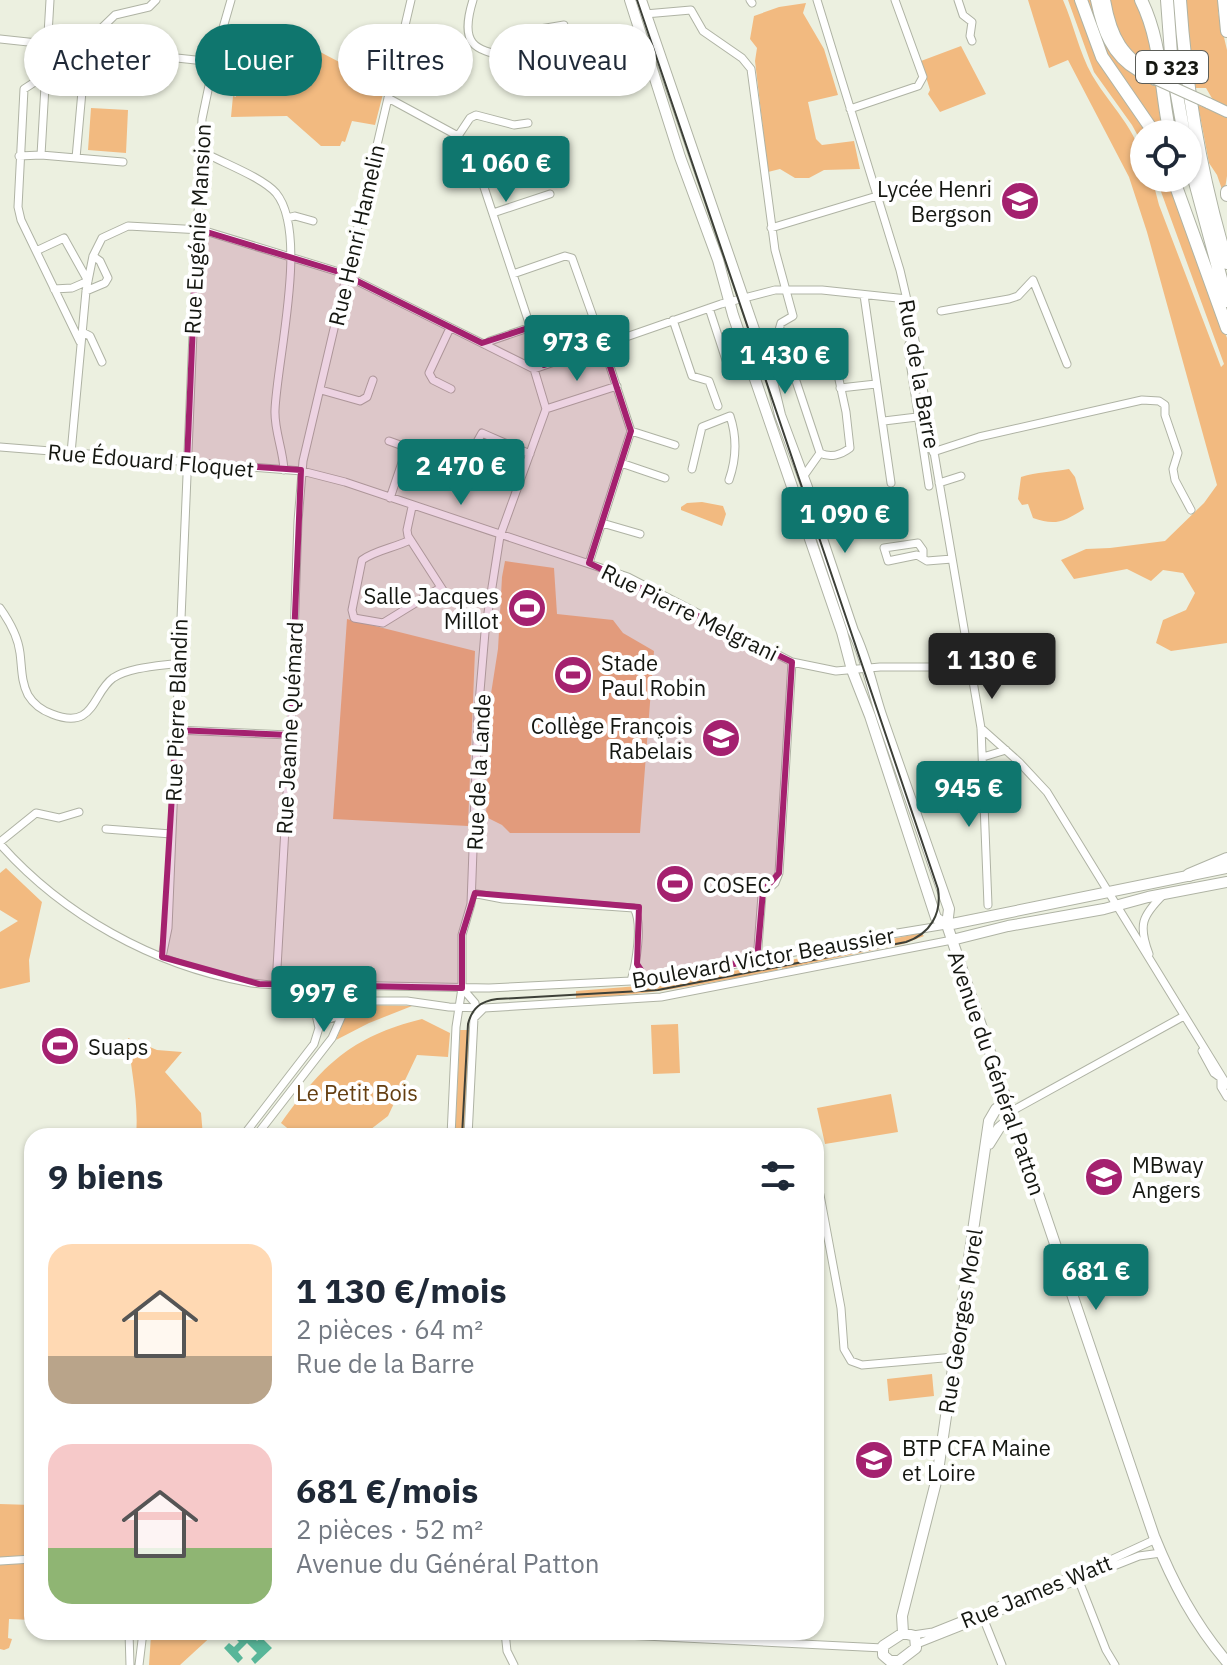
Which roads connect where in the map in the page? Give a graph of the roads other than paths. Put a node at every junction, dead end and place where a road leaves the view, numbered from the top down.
1 (50, 0) edge
2 (156, 0) edge
3 (231, 0) edge
4 (411, 0) edge
5 (473, 0) edge
6 (630, 0) edge
7 (641, 0) edge
8 (817, 0) edge
9 (895, 0) edge
10 (958, 0) edge
11 (1081, 0) edge
12 (1096, 0) edge
13 (1104, 0) edge
14 (1141, 0) edge
15 (1167, 0) edge
16 (1180, 0) edge
17 (1224, 0) edge
18 (691, 5) edge
19 (645, 14) junction
20 (48, 24) edge
21 (106, 24) edge
22 (224, 24) edge
23 (1227, 31) edge
24 (0, 39) edge
25 (972, 41) dead end
26 (24, 42) edge
27 (489, 51) edge
28 (1155, 79) junction
29 (24, 89) edge
30 (43, 96) edge
31 (80, 96) edge
32 (207, 96) edge
33 (388, 98) junction
34 (850, 109) junction
35 (1227, 112) edge
36 (1145, 120) edge
37 (1168, 120) edge
38 (1181, 120) edge
39 (528, 123) dead end
40 (458, 136) junction
41 (201, 146) junction
42 (41, 155) junction
43 (19, 156) junction
44 (76, 158) junction
45 (123, 162) dead end
46 (519, 167) dead end
47 (482, 179) junction
48 (1178, 192) edge
49 (1183, 192) edge
50 (1198, 192) edge
51 (550, 194) dead end
52 (877, 196) junction
53 (493, 213) junction
54 (287, 218) junction
55 (313, 221) dead end
56 (771, 228) junction
57 (197, 229) junction
58 (1194, 239) junction
59 (36, 251) junction
60 (93, 256) junction
61 (290, 257) junction
62 (1227, 263) edge
63 (513, 274) junction
64 (347, 275) junction
65 (88, 281) junction
66 (786, 288) junction
67 (54, 289) junction
68 (86, 291) junction
69 (864, 295) junction
70 (743, 297) junction
71 (907, 299) junction
72 (1227, 301) edge
73 (729, 302) junction
74 (709, 308) junction
75 (941, 311) dead end
76 (673, 320) junction
77 (531, 327) junction
78 (450, 328) junction
79 (597, 328) dead end
80 (1227, 328) edge
81 (82, 332) junction
82 (914, 341) junction
83 (81, 344) junction
84 (486, 345) junction
85 (603, 345) junction
86 (832, 347) dead end
87 (747, 356) junction
88 (102, 362) dead end
89 (1067, 364) dead end
90 (543, 365) junction
91 (534, 369) junction
92 (373, 380) dead end
93 (876, 384) junction
94 (617, 386) junction
95 (840, 388) junction
96 (451, 389) dead end
97 (321, 390) junction
98 (718, 406) dead end
99 (546, 409) junction
100 (917, 417) junction
101 (884, 421) junction
102 (631, 431) junction
103 (389, 441) dead end
104 (675, 445) dead end
105 (0, 447) edge
106 (933, 452) junction
107 (71, 453) junction
108 (820, 453) junction
109 (530, 454) junction
110 (446, 456) dead end
111 (187, 462) junction
112 (621, 463) junction
113 (692, 469) dead end
114 (284, 470) junction
115 (302, 471) junction
116 (961, 476) dead end
117 (803, 477) junction
118 (665, 478) dead end
119 (729, 480) dead end
120 (891, 483) dead end
121 (939, 483) junction
122 (929, 486) dead end
123 (390, 498) junction
124 (412, 507) junction
125 (1191, 510) dead end
126 (602, 523) junction
127 (640, 534) dead end
128 (500, 536) junction
129 (410, 540) junction
130 (923, 558) junction
131 (952, 559) junction
132 (589, 563) junction
133 (440, 588) junction
134 (490, 602) junction
135 (0, 608) edge
136 (792, 662) junction
137 (180, 663) junction
138 (970, 667) junction
139 (868, 668) junction
140 (852, 670) junction
141 (981, 728) junction
142 (176, 730) junction
143 (289, 735) junction
144 (1006, 750) junction
145 (983, 757) junction
146 (79, 812) dead end
147 (106, 829) dead end
148 (171, 834) junction
149 (0, 843) edge
150 (1227, 859) edge
151 (1227, 868) edge
152 (1186, 876) junction
153 (1227, 882) edge
154 (1107, 892) junction
155 (472, 893) junction
156 (1163, 894) junction
157 (988, 905) dead end
158 (1116, 906) junction
159 (947, 925) junction
160 (952, 940) junction
161 (162, 957) junction
162 (757, 960) junction
163 (637, 964) junction
164 (1154, 967) junction
165 (647, 979) junction
166 (631, 981) junction
167 (276, 985) junction
168 (294, 986) junction
169 (338, 987) junction
170 (321, 988) junction
171 (462, 988) junction
172 (313, 1001) junction
173 (347, 1004) junction
174 (458, 1007) junction
175 (480, 1008) junction
176 (315, 1010) junction
177 (341, 1015) junction
178 (1184, 1016) junction
179 (1225, 1079) edge
180 (1227, 1097) edge
181 (1009, 1111) junction
182 (989, 1121) junction
183 (249, 1128) edge
184 (262, 1128) edge
185 (451, 1128) edge
186 (468, 1128) edge
187 (996, 1132) junction
188 (1018, 1137) junction
189 (986, 1149) junction
190 (824, 1215) edge
191 (955, 1357) junction
192 (1156, 1539) junction
193 (1161, 1553) junction
194 (24, 1560) edge
195 (0, 1561) edge
196 (1078, 1577) junction
197 (983, 1615) junction
198 (911, 1637) junction
199 (129, 1640) edge
200 (142, 1640) edge
201 (506, 1640) edge
202 (730, 1640) edge
203 (883, 1648) junction
204 (912, 1660) edge
205 (1227, 1662) edge
206 (890, 1663) edge
207 (130, 1665) edge
208 (139, 1665) edge
209 (514, 1665) edge
210 (1002, 1665) edge
211 (1115, 1665) edge

1 - 20 street
2 - 21 street
3 - 22 street, Rue Eugénie Mansion
4 - 33 street, Rue Henri Hamelin
5 - 27 street
6 - 73 street, Avenue du Général Patton
7 - 19 street, Avenue du Général Patton
8 - 34 street, Rue de la Barre
9 - 34 street
10 - 25 street
11 - 36 highway
12 - 28 street
13 - 28 highway
14 - 37 highway
15 - 38 highway, D 323
16 - 62 highway, D 323
17 - 23 highway
18 - 19 street
18 - 56 street
19 - 70 street, Avenue du Général Patton
24 - 26 street
28 - 35 street, bridge
29 - 43 street
30 - 42 street
31 - 44 street
32 - 41 street, Rue Eugénie Mansion
33 - 40 street
33 - 64 street, Rue Henri Hamelin
34 - 52 street, Rue de la Barre
39 - 40 street
40 - 47 street
41 - 54 street
41 - 57 street, Rue Eugénie Mansion
42 - 43 street
42 - 44 street
43 - 59 street
44 - 45 street
46 - 47 street
47 - 53 street
48 - 58 highway
49 - 58 highway
50 - 72 highway
51 - 53 street
52 - 56 street
52 - 71 street, Rue de la Barre
53 - 63 street
54 - 55 street
54 - 61 street
56 - 66 street
57 - 60 street
57 - 61 street
57 - 111 street, Rue Eugénie Mansion
58 - 80 highway
59 - 65 street
59 - 67 street
60 - 65 street
60 - 68 street
61 - 64 street
61 - 114 street
63 - 77 street
63 - 79 street
64 - 78 street
64 - 97 street, Rue Henri Hamelin
65 - 67 street
65 - 68 street
66 - 69 street
66 - 70 street
66 - 108 street
67 - 83 street
68 - 81 street
69 - 71 street
69 - 93 street
70 - 73 street
70 - 117 street, Avenue du Général Patton
71 - 82 street, Rue de la Barre
73 - 74 street
73 - 87 street, Avenue du Général Patton
74 - 76 street
74 - 87 street
75 - 89 street
76 - 85 street
76 - 98 street
77 - 84 street
77 - 90 street
78 - 84 street
78 - 96 street
81 - 83 street
81 - 88 street
82 - 100 street
82 - 106 street, Rue de la Barre
83 - 107 street
84 - 91 street
85 - 90 street
85 - 94 street
86 - 95 street
87 - 140 street, Avenue du Général Patton
90 - 91 street
91 - 99 street
92 - 97 street
93 - 95 street
93 - 101 street
94 - 99 street
94 - 102 street
95 - 108 street
97 - 115 street, Rue Henri Hamelin
99 - 109 street, Rue de la Lande
100 - 101 street
100 - 122 street
101 - 120 street
102 - 104 street
102 - 112 street
103 - 123 street
105 - 107 street, Rue Édouard Floquet
106 - 121 street, Rue de la Barre
106 - 125 street
107 - 111 street, Rue Édouard Floquet
108 - 117 street
109 - 110 street
109 - 128 street, Rue de la Lande
111 - 114 street, Rue Édouard Floquet
111 - 137 street, Rue Pierre Blandin
112 - 118 street
112 - 126 street
113 - 119 street
114 - 115 street, Rue Édouard Floquet
115 - 123 street, Rue Pierre Melgrani
115 - 143 street, Rue Jeanne Quémard
116 - 121 street
117 - 139 street, Avenue du Général Patton
121 - 131 street, Rue de la Barre
123 - 124 street, Rue Pierre Melgrani
124 - 128 street, Rue Pierre Melgrani
124 - 129 street
126 - 127 street
126 - 132 street
128 - 132 street, Rue Pierre Melgrani
128 - 134 street, Rue de la Lande
129 - 133 street
129 - 133 street
130 - 130 street
130 - 131 street
131 - 138 street, Rue de la Barre
132 - 136 street, Rue Pierre Melgrani
133 - 134 street
134 - 155 street, Rue de la Lande
135 - 137 street
136 - 140 street, Rue Pierre Melgrani
136 - 162 street
137 - 142 street, Rue Pierre Blandin
138 - 139 street, Rue Pierre Melgrani
138 - 141 street, Rue de la Barre
139 - 140 street, Rue Pierre Melgrani
139 - 159 street, Avenue du Général Patton
140 - 159 street, Avenue du Général Patton
141 - 144 street
141 - 145 street, Rue de la Barre
142 - 143 street
142 - 148 street, Rue Pierre Blandin
143 - 167 street, Rue Jeanne Quémard
144 - 145 street
144 - 154 street
145 - 157 street, Rue de la Barre
146 - 149 street
147 - 148 street
148 - 161 street, Rue Pierre Blandin
149 - 161 street
150 - 152 highway
151 - 152 street, Boulevard Victor Beaussier
152 - 154 street, Boulevard Victor Beaussier
152 - 158 street, Boulevard Victor Beaussier
153 - 156 street, Boulevard Victor Beaussier
154 - 158 street
154 - 159 street, Boulevard Victor Beaussier
155 - 163 street
155 - 171 street, Rue de la Lande
156 - 158 street, Boulevard Victor Beaussier
156 - 164 street
158 - 160 street, Boulevard Victor Beaussier
158 - 164 street
159 - 160 street, Avenue du Général Patton
159 - 162 street, Boulevard Victor Beaussier
160 - 175 street, Boulevard Victor Beaussier
160 - 181 street, Avenue du Général Patton
161 - 167 street
162 - 165 street, Boulevard Victor Beaussier
163 - 165 street
163 - 166 street
164 - 178 street
165 - 166 street, Boulevard Victor Beaussier
166 - 171 street, Boulevard Victor Beaussier
167 - 168 street
168 - 170 street
168 - 172 street
169 - 170 street
169 - 171 street, Boulevard Victor Beaussier
169 - 173 street
170 - 172 street
171 - 174 street, Rue de la Lande
171 - 175 street
172 - 176 street
173 - 174 street, Boulevard Victor Beaussier
173 - 177 street
174 - 175 street, Boulevard Victor Beaussier
174 - 185 street, Rue de la Lande
175 - 186 street
176 - 177 street
176 - 183 street
177 - 184 street
178 - 179 street
178 - 181 street
179 - 180 street
181 - 182 street
181 - 187 street, Rue Georges Morel
181 - 188 street, Avenue du Général Patton
182 - 187 street
182 - 189 street, Rue Georges Morel
187 - 188 street
187 - 189 street, Rue Georges Morel
188 - 192 street, Avenue du Général Patton
189 - 191 street, Rue Georges Morel
190 - 191 street
191 - 198 street, Rue Georges Morel
192 - 193 street, Avenue du Général Patton
192 - 196 street, Rue James Watt
193 - 196 street, Rue James Watt
193 - 205 street, Avenue du Général Patton
194 - 195 street
196 - 197 street, Rue James Watt
196 - 211 street
197 - 198 street, Rue James Watt
197 - 210 street
198 - 203 street
198 - 204 street
199 - 207 street
200 - 208 street
201 - 209 street
202 - 203 street
203 - 206 street
204 - 206 street

